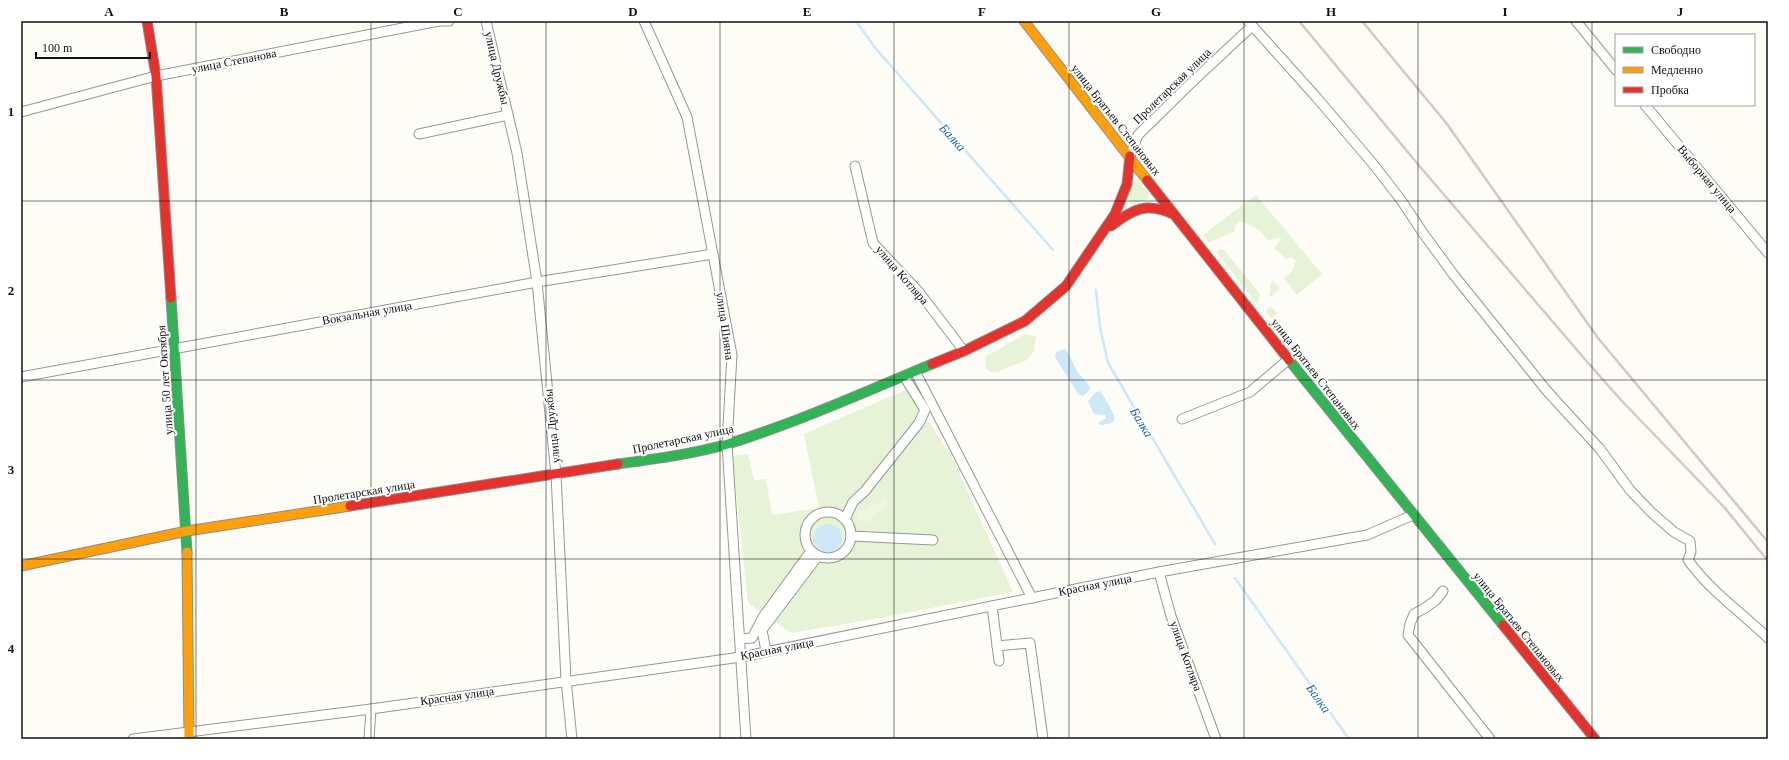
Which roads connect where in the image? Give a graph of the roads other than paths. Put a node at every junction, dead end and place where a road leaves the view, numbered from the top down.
1 (147, 21) edge
2 (439, 21) edge
3 (449, 21) edge
4 (486, 21) edge
5 (644, 21) edge
6 (1024, 21) edge
7 (1576, 21) edge
8 (1250, 24) edge
9 (1615, 69) edge
10 (156, 76) junction
11 (1646, 106) edge
12 (21, 112) edge
13 (508, 115) junction
14 (419, 134) dead end
15 (1130, 156) junction
16 (856, 166) dead end
17 (1174, 215) junction
18 (1103, 233) junction
19 (1768, 253) edge
20 (714, 254) junction
21 (538, 282) junction
22 (175, 347) junction
23 (964, 351) junction
24 (1288, 359) junction
25 (914, 371) junction
26 (904, 376) junction
27 (21, 377) edge
28 (1182, 419) dead end
29 (727, 444) junction
30 (556, 475) junction
31 (1413, 515) junction
32 (845, 519) junction
33 (186, 531) junction
34 (851, 536) junction
35 (934, 540) dead end
36 (815, 553) junction
37 (21, 566) edge
38 (1159, 572) junction
39 (1443, 591) dead end
40 (1032, 598) junction
41 (992, 606) junction
42 (1768, 638) edge
43 (740, 639) junction
44 (997, 646) junction
45 (766, 651) junction
46 (741, 657) junction
47 (999, 661) dead end
48 (566, 680) junction
49 (371, 709) junction
50 (189, 735) edge
51 (133, 739) edge
52 (369, 739) edge
53 (572, 739) edge
54 (746, 739) edge
55 (1043, 739) edge
56 (1216, 739) edge
57 (1490, 739) edge
58 (1595, 739) edge

1 - 10 main road, улица 50 лет Октября
2 - 3 street, улица Степанова
2 - 10 street, улица Степанова
4 - 13 street, улица Дружбы
5 - 20 street, улица Шияна
6 - 15 main road, улица Братьев Степановых
7 - 9 street
8 - 15 street, Пролетарская улица
8 - 42 street
10 - 12 street, улица Степанова
10 - 22 main road, улица 50 лет Октября
11 - 19 street, Выборная улица
13 - 14 street, улица Дружбы
13 - 21 street, улица Дружбы
15 - 17 main road, улица Братьев Степановых
15 - 18 main road, Пролетарская улица
16 - 23 street, улица Котляра
17 - 18 main road
17 - 24 main road, улица Братьев Степановых
18 - 23 main road, Пролетарская улица
20 - 21 street, Вокзальная улица
20 - 29 street, улица Шияна
21 - 22 street, Вокзальная улица
21 - 30 street, улица Дружбы
22 - 27 street, Вокзальная улица
22 - 33 main road, улица 50 лет Октября
23 - 25 main road, Пролетарская улица
24 - 28 street
24 - 31 main road, улица Братьев Степановых
25 - 26 main road, Пролетарская улица
25 - 40 street
26 - 29 main road, Пролетарская улица
26 - 32 street
29 - 30 main road, Пролетарская улица
29 - 43 street, улица Шияна
30 - 33 main road, Пролетарская улица
30 - 48 street, улица Дружбы
31 - 38 street, Красная улица
31 - 58 main road, улица Братьев Степановых
32 - 34 street
32 - 36 street
33 - 37 main road, Пролетарская улица
33 - 50 main road, улица 50 лет Октября
34 - 35 street
34 - 36 street
36 - 43 street
36 - 45 street
38 - 40 street, Красная улица
38 - 56 street, улица Котляра
39 - 57 street
40 - 41 street, Красная улица
41 - 44 street
41 - 45 street, Красная улица
43 - 46 street, улица Шияна
44 - 47 street
44 - 55 street
45 - 46 street, Красная улица
46 - 48 street, Красная улица
46 - 54 street, улица Шияна
48 - 49 street, Красная улица
48 - 53 street, улица Дружбы
49 - 50 street, Красная улица
49 - 52 street
50 - 51 street, Красная улица

